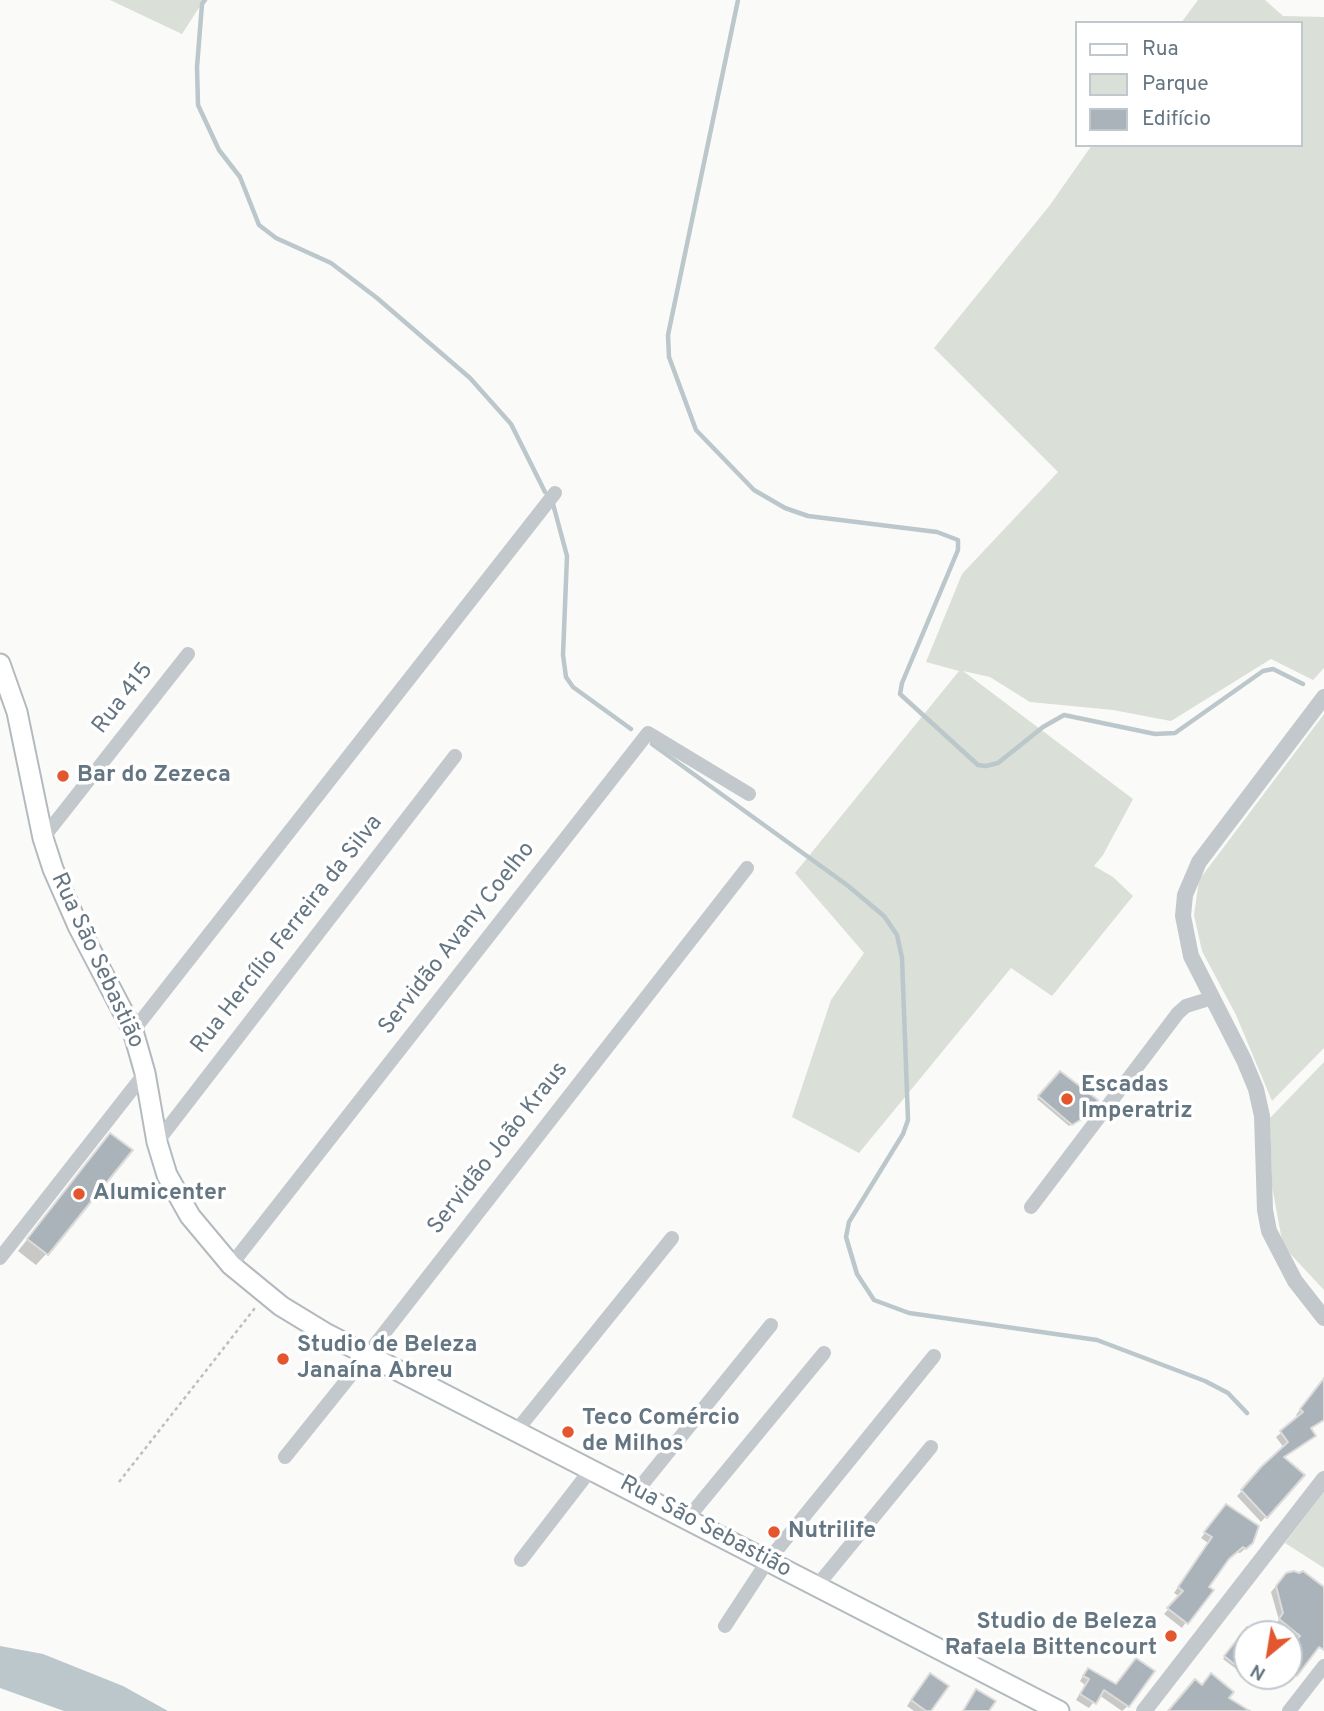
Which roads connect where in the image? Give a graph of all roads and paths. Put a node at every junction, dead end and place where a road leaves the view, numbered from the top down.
1 (555, 494) dead end
2 (188, 654) dead end
3 (1, 670) edge
4 (1324, 697) edge
5 (455, 756) dead end
6 (749, 794) dead end
7 (43, 838) junction
8 (747, 868) dead end
9 (1212, 998) junction
10 (133, 1031) junction
11 (145, 1073) junction
12 (158, 1142) junction
13 (1031, 1207) dead end
14 (672, 1238) dead end
15 (0, 1258) edge
16 (231, 1265) junction
17 (265, 1294) junction
18 (1324, 1318) edge
19 (771, 1325) dead end
20 (824, 1353) dead end
21 (367, 1355) junction
22 (934, 1356) dead end
23 (517, 1430) junction
24 (931, 1447) dead end
25 (285, 1457) dead end
26 (592, 1468) junction
27 (1324, 1479) edge
28 (119, 1482) dead end
29 (636, 1492) junction
30 (687, 1519) junction
31 (521, 1560) dead end
32 (767, 1562) junction
33 (816, 1587) junction
34 (725, 1626) dead end
35 (1324, 1666) edge
36 (1059, 1711) edge
37 (1144, 1711) edge
38 (1289, 1711) edge

1 - 10 street
2 - 7 street, Rua 415
3 - 7 main road, Rua São Sebastião
4 - 9 street
5 - 12 street, Rua Hercílio Ferreira da Silva
6 - 16 street, Servidão Avany Coelho
7 - 10 main road, Rua São Sebastião
8 - 21 street, Servidão João Kraus
9 - 13 street
9 - 18 street
10 - 11 main road, Rua São Sebastião
11 - 12 main road, Rua São Sebastião
11 - 15 street
12 - 16 main road, Rua São Sebastião
14 - 23 street
16 - 17 main road, Rua São Sebastião
17 - 21 main road, Rua São Sebastião
17 - 28 path
19 - 29 street
20 - 30 street
21 - 23 main road, Rua São Sebastião
21 - 25 street, Servidão João Kraus
22 - 32 street
23 - 26 main road, Rua São Sebastião
24 - 33 street
26 - 29 main road, Rua São Sebastião
26 - 31 street
27 - 37 street
29 - 30 main road, Rua São Sebastião
30 - 32 main road, Rua São Sebastião
32 - 33 main road, Rua São Sebastião
32 - 34 street
33 - 36 main road, Rua São Sebastião
35 - 38 street

